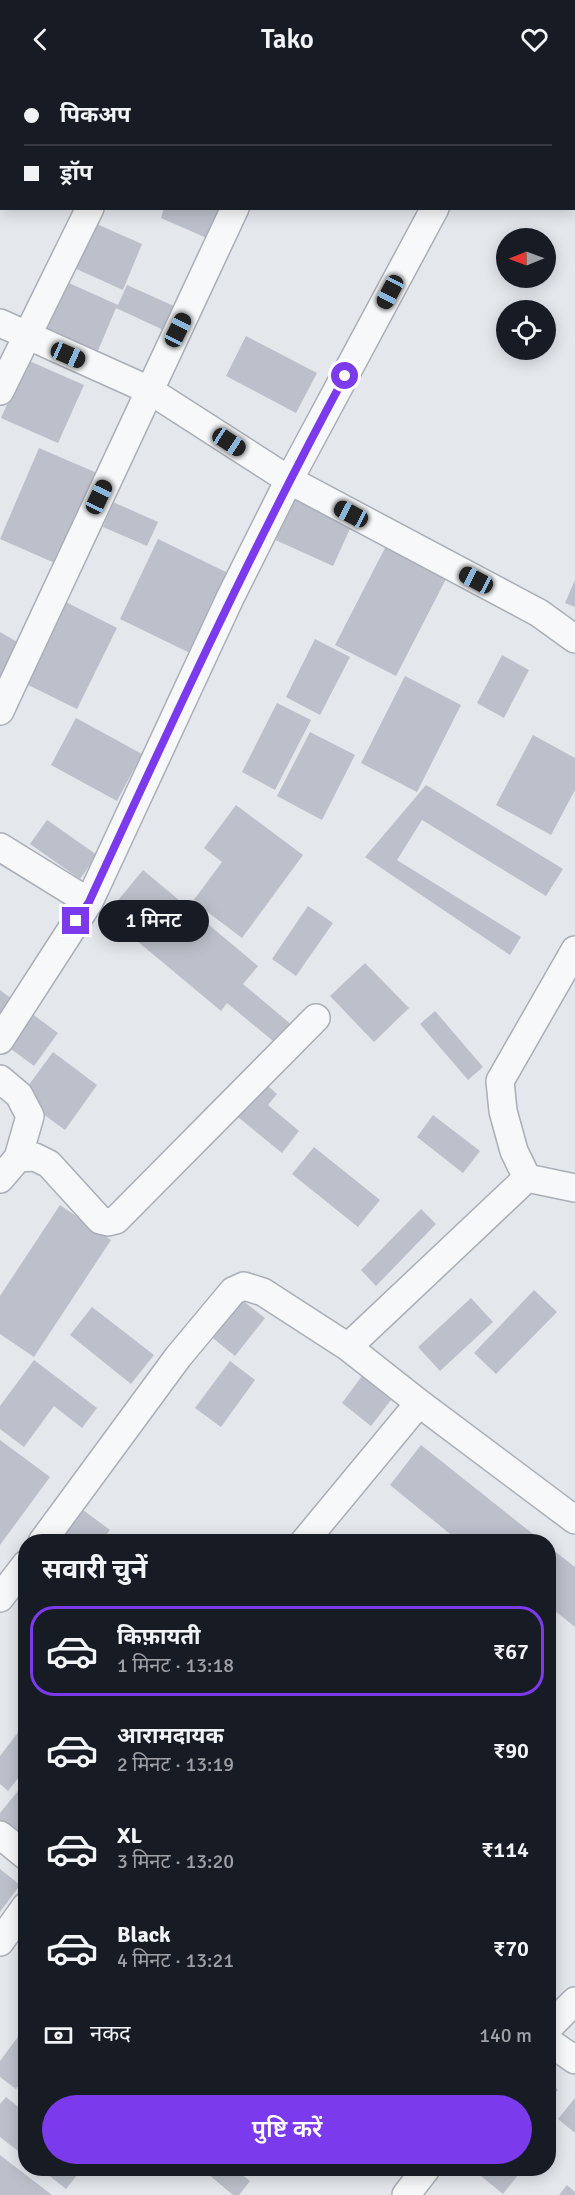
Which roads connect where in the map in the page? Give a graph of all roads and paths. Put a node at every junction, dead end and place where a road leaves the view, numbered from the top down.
1 (89, 210) edge
2 (234, 210) edge
3 (434, 210) edge
4 (0, 323) edge
5 (27, 337) junction
6 (149, 390) junction
7 (0, 391) edge
8 (289, 480) junction
9 (575, 639) edge
10 (0, 711) edge
11 (0, 847) edge
12 (89, 902) junction
13 (575, 950) edge
14 (316, 1018) dead end
15 (0, 1040) edge
16 (0, 1079) edge
17 (18, 1158) junction
18 (0, 1179) edge
19 (527, 1179) junction
20 (575, 1188) edge
21 (348, 1347) junction
22 (419, 1403) junction
23 (575, 1520) edge
24 (48, 1534) edge
25 (311, 1534) edge
26 (18, 1574) edge
27 (0, 1598) edge
28 (0, 1835) edge
29 (18, 1850) edge
30 (18, 1917) edge
31 (0, 1942) edge
32 (575, 2001) edge
33 (556, 2020) edge
34 (556, 2047) edge
35 (575, 2060) edge
36 (421, 2176) edge
37 (406, 2195) edge

1 - 5 street
2 - 6 street
3 - 8 street
4 - 5 street
5 - 6 street
5 - 7 street
6 - 8 street
6 - 10 street
8 - 9 street
8 - 12 street
11 - 12 street
12 - 15 street
13 - 19 street
14 - 17 street
16 - 17 street
17 - 18 street
19 - 20 street
19 - 21 street
21 - 22 street
21 - 24 street
22 - 23 street
22 - 25 street
26 - 27 street
28 - 29 street
30 - 31 street
32 - 33 street
34 - 35 street
36 - 37 street

